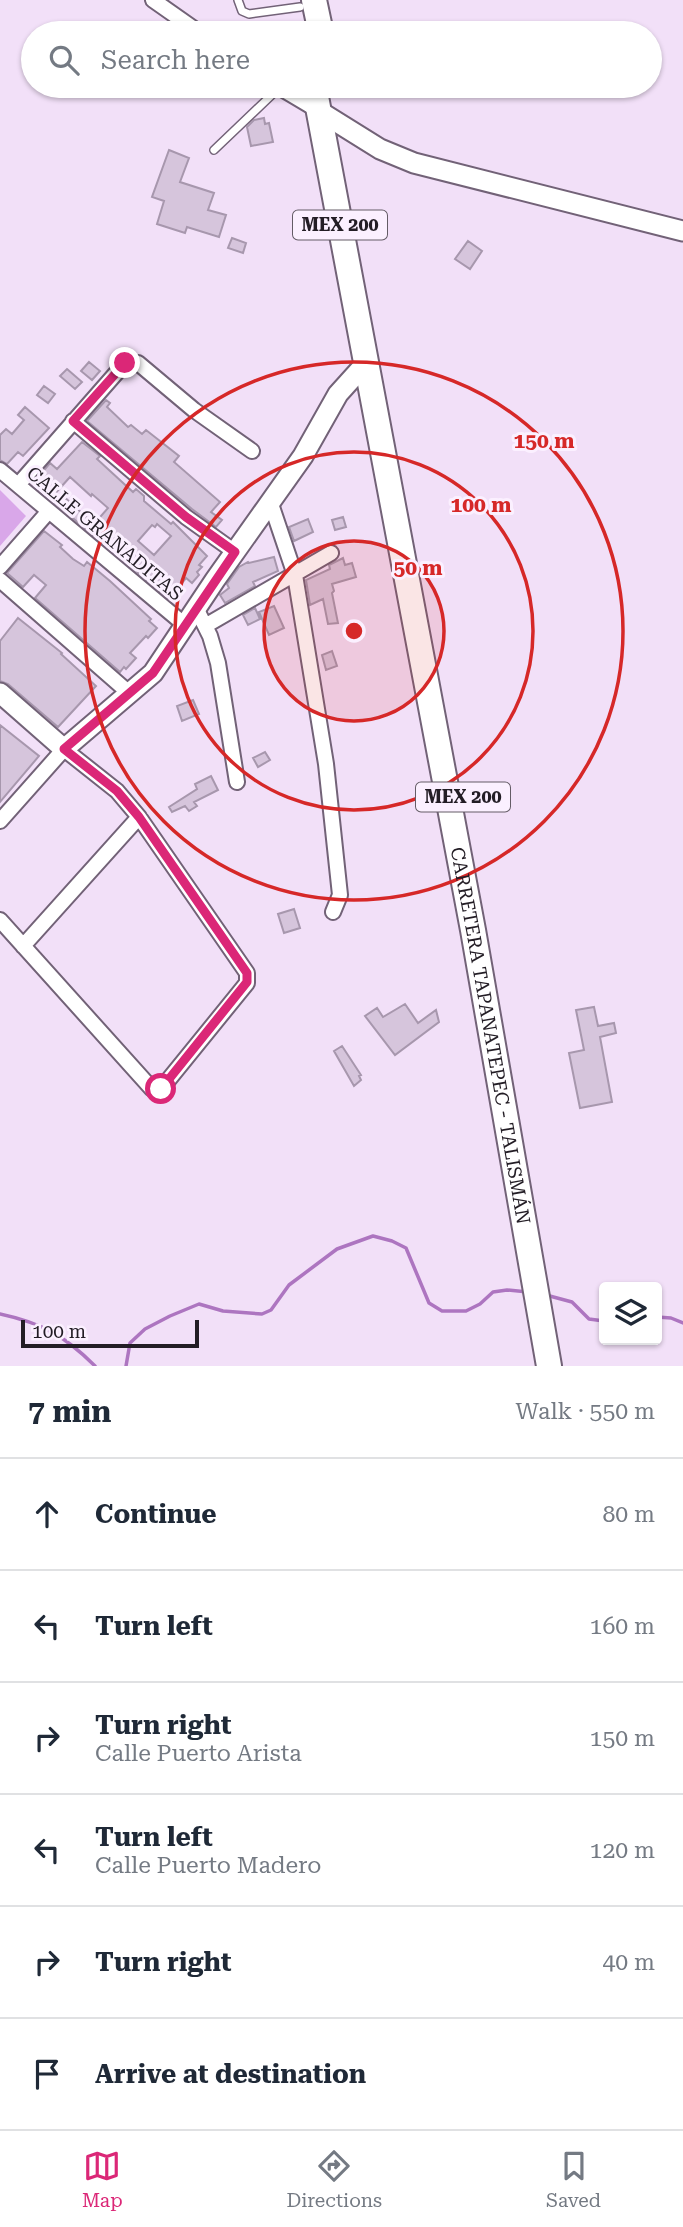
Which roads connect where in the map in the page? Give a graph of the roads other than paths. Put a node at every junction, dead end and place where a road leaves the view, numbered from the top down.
1 (153, 0) edge
2 (238, 0) edge
3 (304, 2) edge
4 (183, 21) edge
5 (305, 21) edge
6 (314, 21) edge
7 (268, 98) edge
8 (298, 98) edge
9 (320, 98) edge
10 (329, 98) edge
11 (328, 116) junction
12 (214, 150) dead end
13 (683, 231) edge
14 (366, 363) junction
15 (73, 421) junction
16 (252, 451) dead end
17 (0, 470) edge
18 (18, 485) junction
19 (270, 501) junction
20 (49, 512) junction
21 (235, 552) junction
22 (331, 553) dead end
23 (0, 566) edge
24 (295, 575) junction
25 (0, 580) edge
26 (195, 626) junction
27 (128, 692) junction
28 (0, 693) edge
29 (64, 749) junction
30 (237, 782) dead end
31 (2, 815) edge
32 (139, 817) junction
33 (333, 912) dead end
34 (0, 920) edge
35 (23, 946) junction
36 (538, 1257) junction
37 (547, 1314) junction
38 (549, 1366) edge
39 (564, 1366) edge

1 - 4 street
2 - 3 lane
3 - 5 highway
3 - 6 highway
7 - 12 lane
8 - 11 street
9 - 11 highway, CARRETERA TAPANATEPEC - TALISMÁN / MEX 200
10 - 11 highway, CARRETERA TAPANATEPEC - TALISMÁN / MEX 200
11 - 13 street
11 - 14 highway, CARRETERA TAPANATEPEC - TALISMÁN / MEX 200
11 - 36 highway, CARRETERA TAPANATEPEC - TALISMÁN / MEX 200
14 - 19 street
14 - 36 highway, CARRETERA TAPANATEPEC - TALISMÁN / MEX 200
15 - 16 street
15 - 18 street
15 - 21 street
17 - 18 street, CALLE GRANADITAS
18 - 20 street, CALLE GRANADITAS
19 - 21 street
19 - 24 street
20 - 23 street
20 - 26 street, CALLE GRANADITAS
21 - 26 street
22 - 24 street
24 - 26 street
24 - 33 street
25 - 27 street
26 - 27 street
26 - 30 street
27 - 29 street
28 - 29 street
29 - 31 street
29 - 32 street
32 - 35 street
32 - 35 street
34 - 35 street
36 - 37 highway, CARRETERA TAPANATEPEC - TALISMÁN / MEX 200
37 - 38 highway, CARRETERA TAPANATEPEC - TALISMÁN / MEX 200
37 - 39 highway, CARRETERA TAPANATEPEC - TALISMÁN / MEX 200

